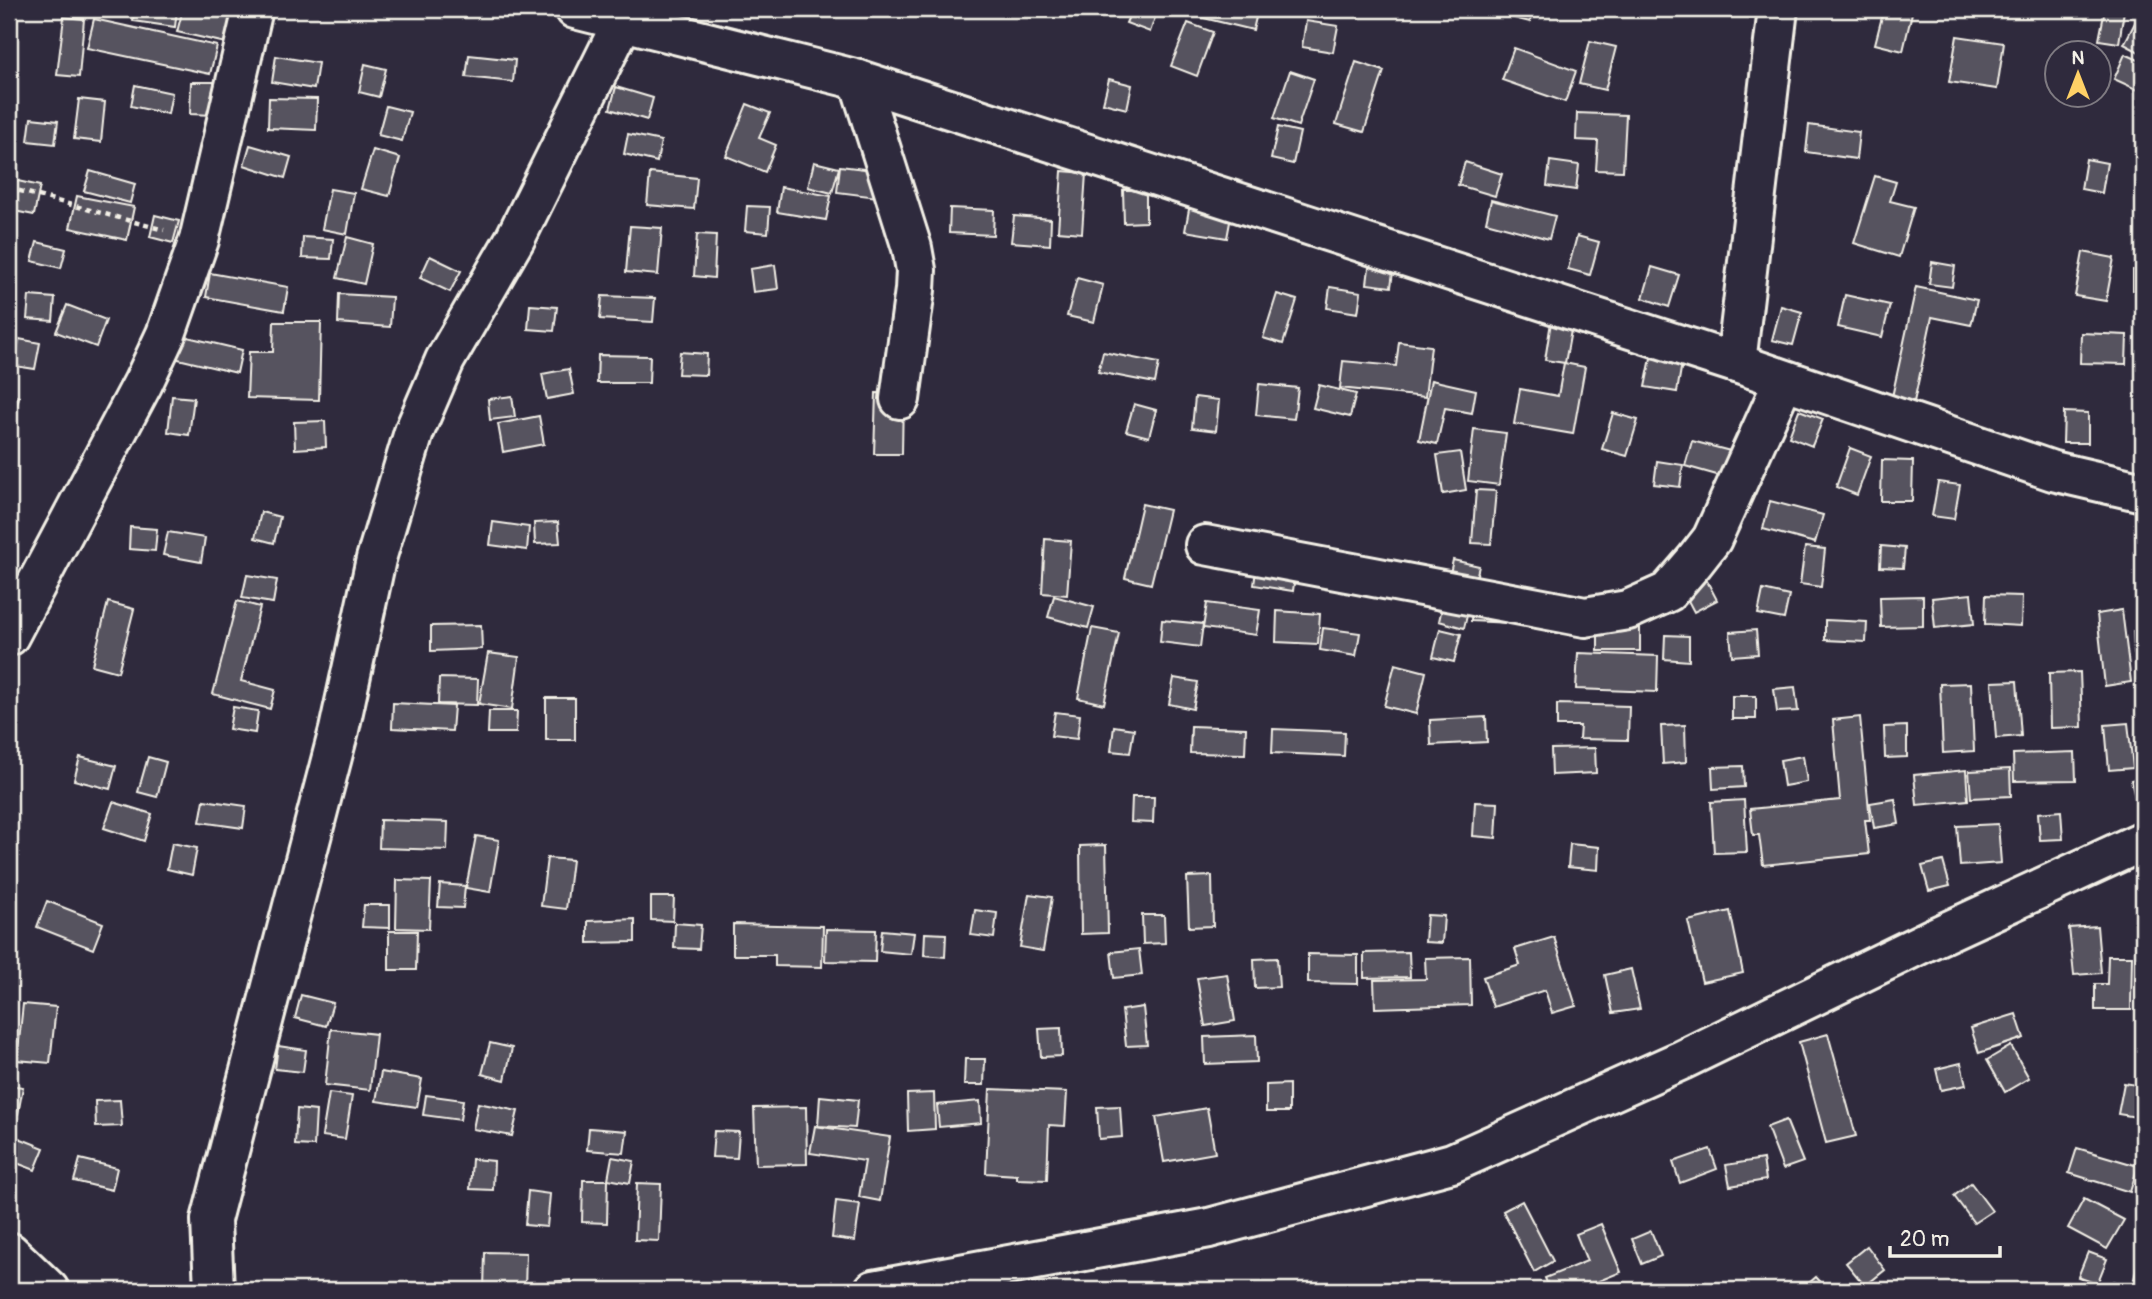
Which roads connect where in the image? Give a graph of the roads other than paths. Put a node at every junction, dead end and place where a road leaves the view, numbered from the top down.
1 (253, 9) edge
2 (575, 9) edge
3 (1778, 9) edge
4 (626, 14) edge
5 (859, 80) junction
6 (1736, 363) junction
7 (1784, 380) junction
8 (900, 399) dead end
9 (2143, 492) edge
10 (1205, 544) dead end
11 (9, 636) edge
12 (2143, 841) edge
13 (9, 1252) edge
14 (49, 1290) edge
15 (214, 1290) edge
16 (874, 1290) edge

1 - 11 street
2 - 4 street
3 - 6 street
4 - 5 street
4 - 15 street
5 - 6 street
5 - 8 street
6 - 7 street
7 - 9 street
7 - 10 street
12 - 16 street
13 - 14 street

